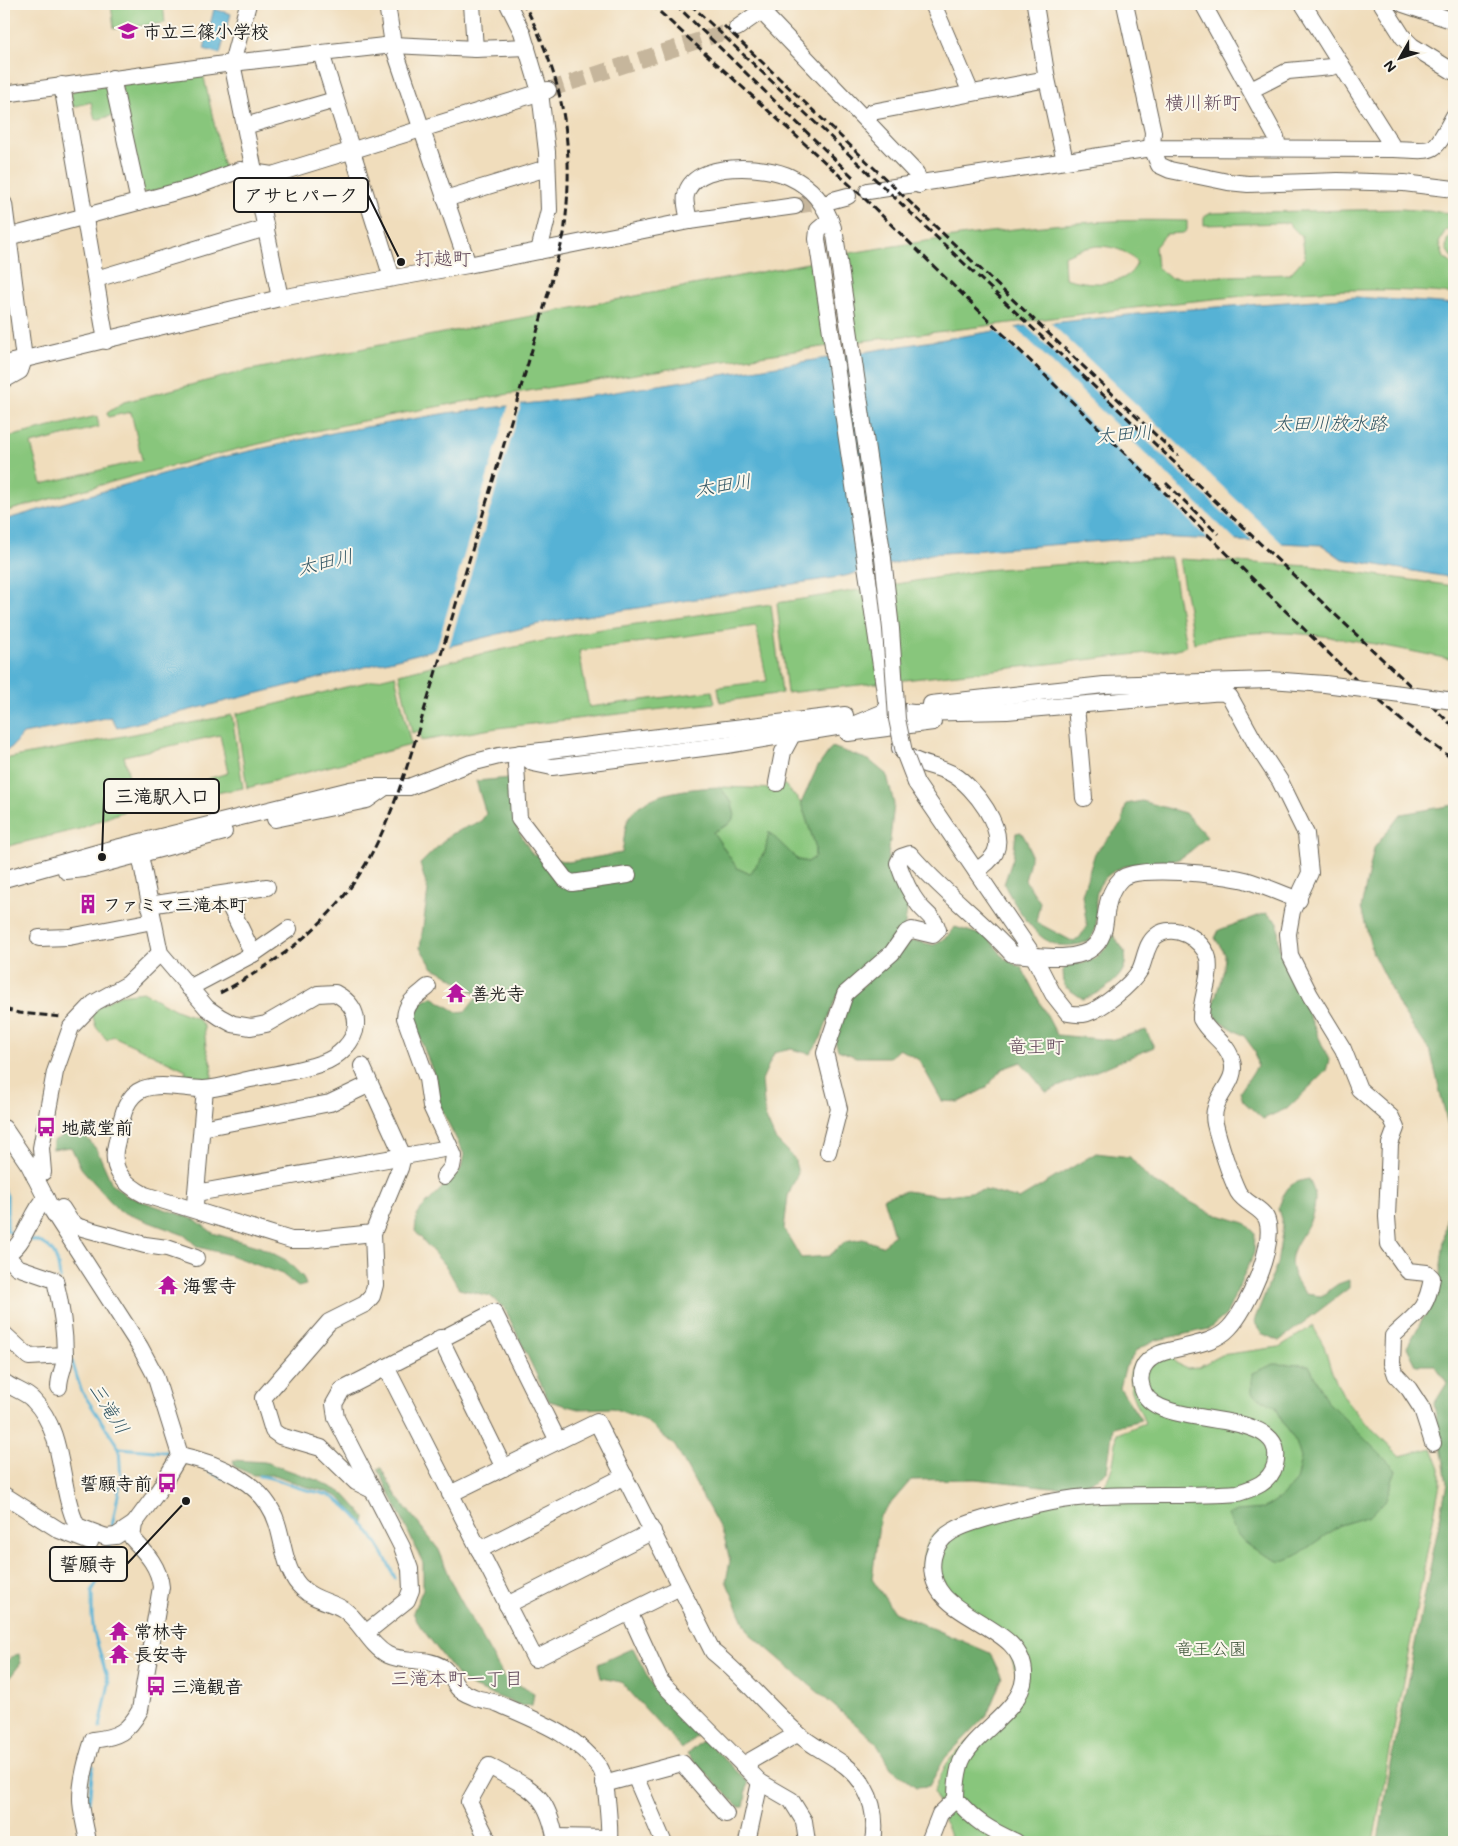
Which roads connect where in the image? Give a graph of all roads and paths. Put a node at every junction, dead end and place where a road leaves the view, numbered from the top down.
1 (248, 4) edge
2 (387, 4) edge
3 (472, 4) edge
4 (508, 4) edge
5 (933, 4) edge
6 (1035, 4) edge
7 (1125, 4) edge
8 (1203, 4) edge
9 (1303, 4) edge
10 (1382, 4) edge
11 (1401, 4) edge
12 (769, 8) edge
13 (1454, 21) edge
14 (1396, 26) junction
15 (737, 28) tunnel mouth
16 (393, 45) junction
17 (527, 47) junction
18 (475, 49) junction
19 (321, 53) junction
20 (232, 63) junction
21 (1341, 64) junction
22 (1454, 72) edge
23 (112, 78) junction
24 (1047, 79) junction
25 (62, 85) junction
26 (1251, 90) junction
27 (544, 91) junction
28 (970, 93) junction
29 (4, 94) edge
30 (335, 100) junction
31 (1454, 116) edge
32 (865, 118) junction
33 (245, 126) junction
34 (421, 128) junction
35 (1152, 148) junction
36 (1278, 148) junction
37 (1394, 149) junction
38 (352, 151) junction
39 (1065, 162) junction
40 (547, 168) junction
41 (255, 172) junction
42 (919, 185) junction
43 (1454, 189) edge
44 (868, 191) dead end
45 (445, 198) junction
46 (139, 202) junction
47 (4, 204) edge
48 (795, 206) tunnel mouth
49 (84, 216) junction
50 (689, 222) junction
51 (266, 228) junction
52 (832, 228) junction
53 (6, 237) edge
54 (539, 251) junction
55 (468, 265) junction
56 (392, 278) junction
57 (96, 279) junction
58 (280, 298) junction
59 (106, 341) junction
60 (24, 360) junction
61 (4, 364) edge
62 (4, 380) edge
63 (1454, 701) edge
64 (1076, 706) junction
65 (1007, 712) junction
66 (891, 716) junction
67 (790, 740) junction
68 (727, 745) junction
69 (520, 753) junction
70 (777, 783) dead end
71 (1084, 798) dead end
72 (204, 831) junction
73 (140, 855) junction
74 (53, 867) junction
75 (976, 871) junction
76 (628, 875) dead end
77 (4, 879) edge
78 (267, 887) dead end
79 (224, 894) junction
80 (1299, 900) junction
81 (151, 913) junction
82 (289, 929) dead end
83 (39, 938) dead end
84 (160, 952) junction
85 (253, 954) junction
86 (1033, 955) junction
87 (428, 987) dead end
88 (189, 988) junction
89 (362, 1066) dead end
90 (370, 1084) junction
91 (205, 1089) junction
92 (4, 1128) edge
93 (202, 1128) junction
94 (448, 1148) junction
95 (828, 1152) dead end
96 (403, 1156) junction
97 (40, 1174) junction
98 (444, 1177) dead end
99 (196, 1193) junction
100 (46, 1198) junction
101 (195, 1211) junction
102 (373, 1233) junction
103 (5, 1256) edge
104 (196, 1258) dead end
105 (4, 1334) edge
106 (440, 1338) junction
107 (65, 1355) junction
108 (386, 1367) junction
109 (4, 1382) edge
110 (59, 1387) dead end
111 (558, 1441) junction
112 (1433, 1443) dead end
113 (180, 1455) junction
114 (504, 1468) junction
115 (625, 1476) junction
116 (372, 1490) junction
117 (450, 1494) junction
118 (4, 1495) edge
119 (133, 1531) junction
120 (652, 1532) junction
121 (479, 1550) junction
122 (680, 1587) junction
123 (507, 1605) junction
124 (629, 1612) junction
125 (367, 1632) junction
126 (797, 1734) junction
127 (744, 1765) junction
128 (634, 1776) junction
129 (760, 1782) junction
130 (604, 1784) junction
131 (956, 1799) junction
132 (726, 1814) dead end
133 (556, 1840) edge
134 (609, 1840) edge
135 (664, 1841) edge
136 (88, 1842) edge
137 (488, 1842) edge
138 (747, 1842) edge
139 (807, 1842) edge
140 (873, 1842) edge
141 (930, 1842) edge
142 (1016, 1842) edge

1 - 20 street
2 - 16 street
3 - 18 street
4 - 17 street
5 - 28 street
6 - 24 street
7 - 35 street
8 - 26 street
9 - 21 street
10 - 14 street
11 - 13 street
11 - 14 street
12 - 15 street
12 - 32 street
14 - 22 street
16 - 18 street
16 - 19 street
16 - 34 street
17 - 18 street
17 - 27 street
19 - 20 street
19 - 30 street
20 - 23 street
20 - 33 street
21 - 26 street
21 - 37 street
23 - 25 street
23 - 46 street
24 - 28 street
24 - 39 street
25 - 29 street
25 - 49 street
26 - 36 street
27 - 34 street
27 - 40 street
28 - 32 street
30 - 33 street
30 - 38 street
31 - 37 street
32 - 42 street
33 - 41 street
34 - 38 street
34 - 45 street
35 - 36 street
35 - 39 street
35 - 43 street
36 - 37 street
38 - 41 street
38 - 56 street
39 - 42 street
40 - 45 street
40 - 54 street
41 - 46 street
41 - 51 street
42 - 44 street
45 - 55 street
46 - 49 street
47 - 53 street
48 - 50 street
49 - 53 street
49 - 57 street
50 - 52 street
50 - 54 street
51 - 57 street
51 - 58 street
52 - 66 street
52 - 75 street, bridge
53 - 60 street
54 - 55 street
55 - 56 street
56 - 58 street
57 - 59 street
58 - 59 street
59 - 60 street
60 - 61 street
60 - 62 street
63 - 66 street, bridge
64 - 65 street
64 - 71 street
64 - 80 street
65 - 66 street
65 - 67 street
66 - 68 street
66 - 69 street
66 - 75 street
67 - 68 street
67 - 70 street
68 - 69 street
69 - 72 street
69 - 76 street
72 - 73 street
72 - 74 street
73 - 74 street
73 - 81 street
74 - 77 street
75 - 86 street
78 - 79 street
79 - 81 street
79 - 85 street
80 - 86 street
80 - 112 street
81 - 83 street
81 - 84 street
82 - 85 street
84 - 88 street
84 - 97 street
85 - 88 street
86 - 95 street
86 - 131 street
87 - 94 street
88 - 91 street
89 - 90 street
90 - 93 street
90 - 96 street
91 - 93 street
91 - 101 street
92 - 97 street
93 - 99 street
94 - 96 street
94 - 98 street
96 - 99 street
96 - 102 street
97 - 100 street
97 - 104 street
99 - 101 street
100 - 103 street
100 - 113 street
101 - 102 street
102 - 116 street
103 - 107 street
105 - 107 street
106 - 108 street
106 - 111 street
106 - 114 street
107 - 110 street
108 - 116 street
108 - 117 street
109 - 119 street
111 - 114 street
111 - 115 street
113 - 119 street
113 - 125 street
114 - 117 street
115 - 120 street
115 - 121 street
116 - 125 street
117 - 121 street
118 - 119 street
119 - 136 street
120 - 122 street
120 - 123 street
121 - 123 street
122 - 124 street
122 - 126 street
123 - 124 street
124 - 127 street
125 - 130 street
126 - 127 street
126 - 140 street
127 - 129 street
128 - 130 street
128 - 132 street
128 - 135 street
129 - 138 street
129 - 139 street
130 - 134 street
131 - 141 street
131 - 142 street
133 - 134 street
133 - 137 street

